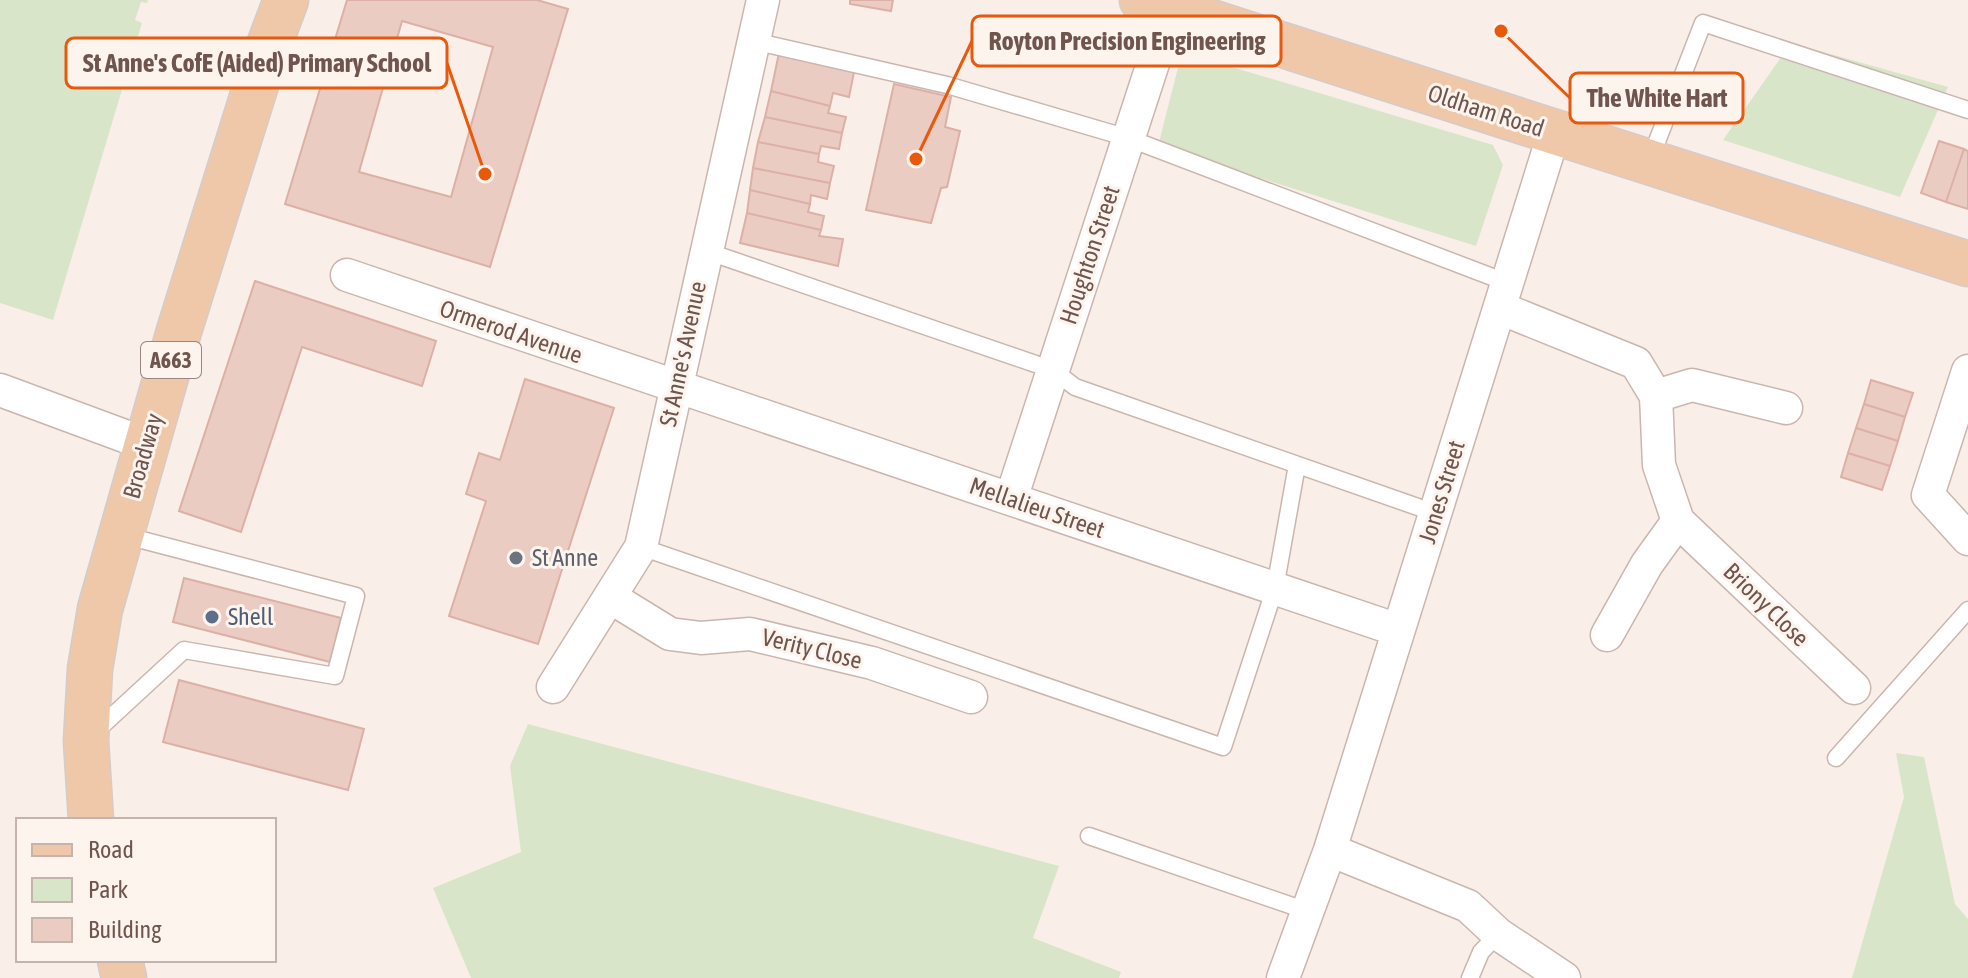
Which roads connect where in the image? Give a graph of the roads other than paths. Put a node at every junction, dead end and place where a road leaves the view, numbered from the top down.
1 (254, 0) edge
2 (286, 0) edge
3 (763, 0) edge
4 (1156, 6) edge
5 (753, 41) junction
6 (265, 56) junction
7 (1968, 110) edge
8 (1554, 133) junction
9 (1128, 138) junction
10 (1648, 163) junction
11 (706, 251) junction
12 (1968, 264) edge
13 (347, 275) dead end
14 (1504, 295) junction
15 (1053, 370) junction
16 (1968, 371) edge
17 (676, 388) junction
18 (0, 390) edge
19 (1656, 396) junction
20 (1786, 408) dead end
21 (1962, 414) edge
22 (146, 444) junction
23 (1297, 465) junction
24 (1011, 499) junction
25 (1435, 513) junction
26 (1678, 521) junction
27 (121, 534) junction
28 (1968, 539) edge
29 (641, 547) junction
30 (1275, 588) junction
31 (610, 597) junction
32 (1968, 610) edge
33 (1398, 630) junction
34 (1607, 635) dead end
35 (553, 687) dead end
36 (1854, 688) dead end
37 (971, 697) dead end
38 (86, 741) junction
39 (1836, 758) dead end
40 (91, 818) edge
41 (1089, 836) dead end
42 (1330, 850) junction
43 (1307, 911) junction
44 (1498, 934) junction
45 (1283, 978) edge
46 (1470, 978) edge
47 (1564, 978) edge

1 - 6 main road, Broadway / A663
2 - 6 main road, Broadway / A663
3 - 5 street, St Anne's Avenue
4 - 8 main road, Oldham Road
4 - 9 street, Houghton Street
5 - 9 lane
5 - 11 street, St Anne's Avenue
6 - 22 main road, Broadway / A663
7 - 10 lane
8 - 10 main road, Oldham Road
8 - 14 street, Jones Street
9 - 14 lane
9 - 15 street, Houghton Street
10 - 12 main road, Oldham Road
11 - 15 lane
11 - 17 street, St Anne's Avenue
13 - 17 street, Ormerod Avenue
14 - 19 street, Briony Close
14 - 25 street, Jones Street
15 - 23 lane
15 - 24 street, Houghton Street
16 - 21 street
17 - 24 street, Mellalieu Street
17 - 29 street, St Anne's Avenue
18 - 22 street
19 - 20 street
19 - 26 street, Briony Close
21 - 28 street
22 - 27 main road, Broadway / A663
23 - 25 lane
23 - 30 lane
24 - 30 street, Mellalieu Street
25 - 33 street, Jones Street
26 - 34 street
26 - 36 street, Briony Close
27 - 38 main road, Broadway / A663
27 - 38 lane
29 - 30 lane
29 - 31 street, St Anne's Avenue
30 - 33 street, Mellalieu Street
31 - 35 street, St Anne's Avenue
31 - 37 street, Verity Close
32 - 39 lane
33 - 42 street, Jones Street
38 - 40 main road, Broadway / A663
41 - 43 lane
42 - 43 street, Jones Street
42 - 44 street
43 - 45 street, Jones Street
44 - 46 lane
44 - 47 street

